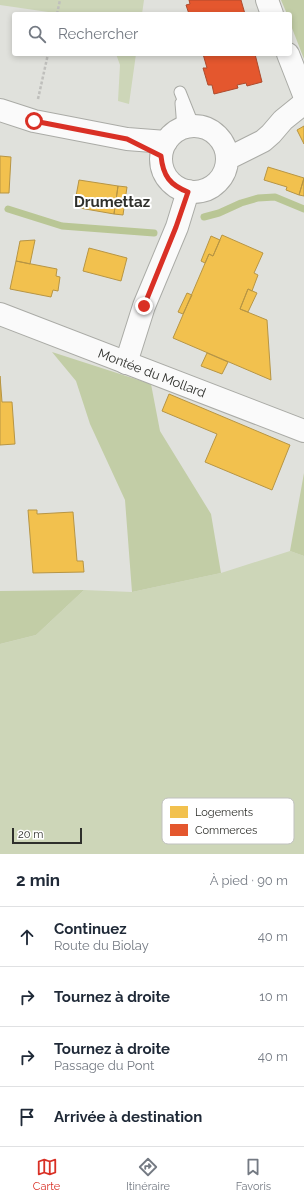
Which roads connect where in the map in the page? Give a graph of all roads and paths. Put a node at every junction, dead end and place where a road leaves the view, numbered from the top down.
1 (60, 0) edge
2 (267, 0) edge
3 (57, 12) edge
4 (271, 12) edge
5 (48, 56) edge
6 (289, 56) edge
7 (304, 95) edge
8 (304, 103) edge
9 (0, 110) edge
10 (0, 116) edge
11 (34, 121) junction
12 (163, 149) junction
13 (225, 151) junction
14 (188, 192) junction
15 (0, 314) edge
16 (126, 363) junction
17 (304, 431) edge

1 - 3 path
2 - 4 street
5 - 11 path
6 - 7 street
8 - 13 street
9 - 11 street
10 - 11 street
11 - 12 street
12 - 13 street
12 - 14 street
13 - 14 street
14 - 16 street
15 - 16 street, Montée du Mollard
16 - 17 street, Montée du Mollard

